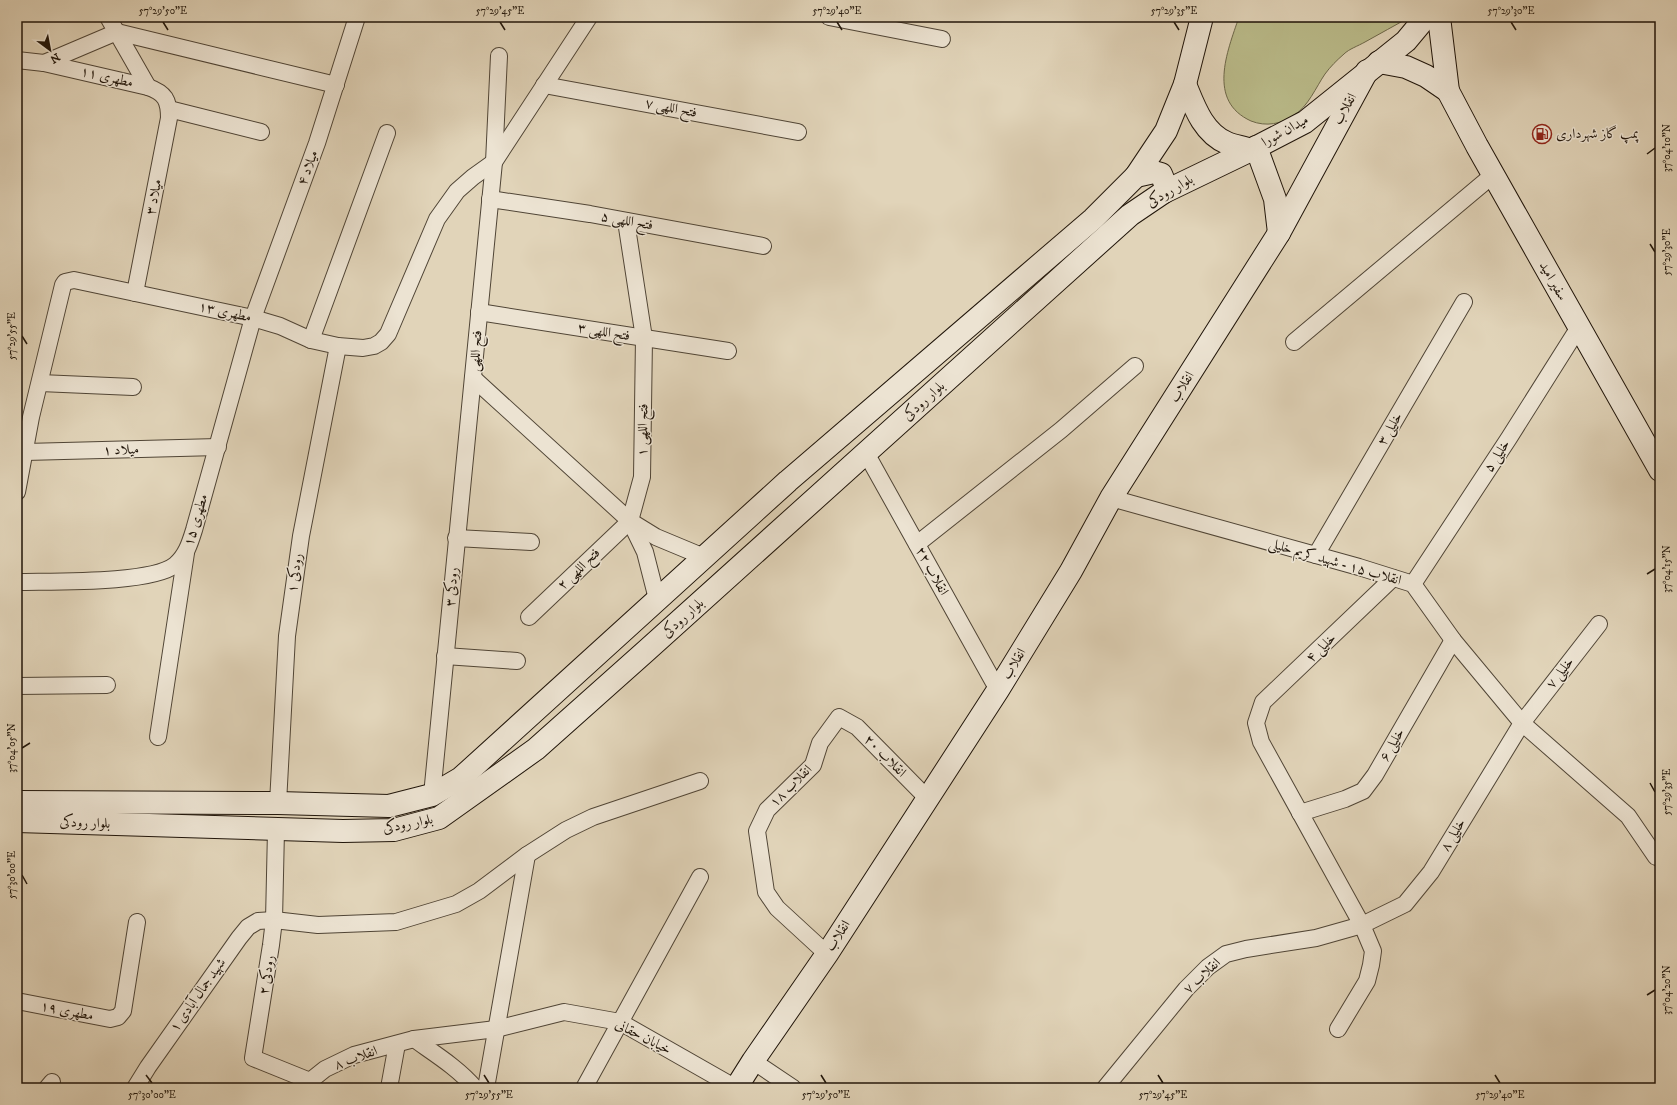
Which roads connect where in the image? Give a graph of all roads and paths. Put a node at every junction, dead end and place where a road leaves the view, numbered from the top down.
1 (108, 17) edge
2 (357, 17) edge
3 (589, 17) edge
4 (829, 17) edge
5 (1202, 17) edge
6 (1426, 17) edge
7 (1439, 17) edge
8 (117, 32) junction
9 (942, 39) dead end
10 (499, 56) dead end
11 (17, 60) edge
12 (44, 63) junction
13 (1373, 66) junction
14 (1185, 84) junction
15 (336, 85) junction
16 (544, 85) junction
17 (148, 86) junction
18 (1448, 92) junction
19 (168, 105) junction
20 (261, 132) dead end
21 (798, 132) dead end
22 (387, 133) dead end
23 (1254, 148) junction
24 (494, 162) junction
25 (1493, 175) junction
26 (1136, 176) junction
27 (1164, 192) junction
28 (490, 199) junction
29 (626, 221) junction
30 (1279, 233) junction
31 (763, 246) dead end
32 (136, 293) junction
33 (1464, 302) dead end
34 (479, 312) junction
35 (253, 318) junction
36 (1579, 327) junction
37 (644, 338) junction
38 (311, 340) junction
39 (1294, 342) dead end
40 (338, 346) junction
41 (728, 351) dead end
42 (1135, 366) dead end
43 (473, 378) junction
44 (40, 383) junction
45 (133, 387) dead end
46 (218, 447) junction
47 (25, 452) junction
48 (866, 453) junction
49 (1660, 470) edge
50 (17, 492) edge
51 (1111, 498) junction
52 (630, 521) junction
53 (456, 538) junction
54 (531, 542) dead end
55 (917, 544) junction
56 (186, 553) junction
57 (1316, 555) junction
58 (704, 557) junction
59 (1392, 578) junction
60 (17, 582) edge
61 (1413, 584) junction
62 (657, 599) junction
63 (529, 617) dead end
64 (1598, 624) dead end
65 (1453, 640) junction
66 (445, 656) junction
67 (517, 661) dead end
68 (107, 685) dead end
69 (17, 686) edge
70 (998, 690) junction
71 (839, 717) joint
72 (1522, 722) junction
73 (158, 737) dead end
74 (700, 781) dead end
75 (17, 788) edge
76 (432, 796) junction
77 (928, 798) junction
78 (17, 802) edge
79 (54, 802) junction
80 (278, 803) junction
81 (1300, 813) junction
82 (17, 821) edge
83 (44, 821) junction
84 (276, 830) junction
85 (17, 835) edge
86 (1660, 854) edge
87 (527, 855) junction
88 (700, 877) dead end
89 (274, 920) junction
90 (137, 922) dead end
91 (1362, 925) junction
92 (827, 954) junction
93 (17, 1001) edge
94 (620, 1022) junction
95 (1338, 1029) dead end
96 (496, 1030) junction
97 (414, 1039) junction
98 (397, 1044) junction
99 (753, 1061) junction
100 (307, 1084) edge
101 (135, 1088) edge
102 (389, 1088) edge
103 (475, 1088) edge
104 (486, 1088) edge
105 (584, 1088) edge
106 (736, 1088) edge
107 (793, 1088) edge
108 (1105, 1088) edge

1 - 8 street
2 - 15 street, میلاد ۴
3 - 16 street, فتح اللهی
4 - 9 street
5 - 14 main road
6 - 13 main road, میدان شورا
7 - 18 main road, سفیر امید
8 - 12 street
8 - 15 street
8 - 17 street
10 - 24 street, فتح اللهی
11 - 12 street, مطهری ۱۱
12 - 17 street, مطهری ۱۱
13 - 18 main road, سفیر امید
13 - 23 main road, میدان شورا
13 - 30 main road, انقلاب
14 - 23 main road, میدان شورا
14 - 26 main road, بلوار رودکی
15 - 35 street, میلاد ۴
16 - 21 street, فتح اللهی ۷
16 - 24 street, فتح اللهی
17 - 19 street, مطهری ۱۱
18 - 25 main road, سفیر امید
19 - 20 street
19 - 32 street, میلاد ۳
22 - 38 street
23 - 27 main road, بلوار رودکی
23 - 30 main road
24 - 28 street, فتح اللهی
24 - 40 street, مطهری ۱۳
25 - 36 main road, سفیر امید
25 - 39 street
26 - 27 main road
26 - 58 main road, بلوار رودکی
27 - 48 main road, بلوار رودکی
28 - 29 street, فتح اللهی ۵
28 - 34 street, فتح اللهی
29 - 31 street, فتح اللهی ۵
29 - 37 street, فتح اللهی ۱
30 - 51 main road, انقلاب
32 - 35 street, مطهری ۱۳
32 - 44 street, مطهری ۱۳
33 - 57 street, خلیلی ۳
34 - 37 street, فتح اللهی ۳
34 - 43 street, فتح اللهی
35 - 38 street, مطهری ۱۳
35 - 46 street, مطهری ۱۵
36 - 49 main road, سفیر امید
36 - 61 street, خلیلی ۵
37 - 41 street, فتح اللهی ۳
37 - 52 street, فتح اللهی ۱
38 - 40 street, مطهری ۱۳
40 - 80 street, رودکی ۱
42 - 55 street
43 - 52 street, فتح اللهی
43 - 53 street, رودکی ۳
44 - 45 street
44 - 47 street, مطهری ۱۳
46 - 47 street, میلاد ۱
46 - 56 street, مطهری ۱۵
47 - 50 street, مطهری ۱۳
48 - 55 street, انقلاب ۲۲
48 - 84 main road, بلوار رودکی
51 - 57 street, انقلاب ۱۵ - شهید کریم خلیلی
51 - 70 main road, انقلاب
52 - 58 street
52 - 62 street
52 - 63 street, فتح اللهی ۲
53 - 54 street
53 - 66 street, رودکی ۳
55 - 70 street, انقلاب ۲۲
56 - 60 street, مطهری ۱۵
56 - 73 street
57 - 59 street, انقلاب ۱۵ - شهید کریم خلیلی
58 - 62 main road, بلوار رودکی
59 - 61 street, انقلاب ۱۵ - شهید کریم خلیلی
59 - 81 street, خلیلی ۴
61 - 65 street, انقلاب ۱۵ - شهید کریم خلیلی
62 - 76 main road, بلوار رودکی
64 - 72 street, خلیلی ۷
65 - 72 street, انقلاب ۱۵ - شهید کریم خلیلی
65 - 81 street, خلیلی ۶
66 - 67 street
66 - 76 street, رودکی ۳
68 - 69 street
70 - 77 main road, انقلاب
71 - 77 street, انقلاب ۲۰
71 - 92 street, انقلاب ۱۸
72 - 86 street, انقلاب ۱۵ - شهید کریم خلیلی
72 - 91 street, خلیلی ۸
74 - 87 street, شهید جمال آبادی ۱
75 - 79 main road
76 - 80 main road, بلوار رودکی
77 - 92 main road, انقلاب
78 - 79 main road, بلوار رودکی
79 - 80 main road, بلوار رودکی
81 - 91 street
82 - 83 main road, بلوار رودکی
83 - 84 main road, بلوار رودکی
83 - 85 main road
84 - 89 street, رودکی ۲
87 - 89 street, شهید جمال آبادی ۱
87 - 96 street
88 - 94 street
89 - 100 street, رودکی ۲
89 - 101 street, شهید جمال آبادی ۱
90 - 93 street, مطهری ۱۹
91 - 95 street
91 - 108 street, انقلاب ۷
92 - 99 main road, انقلاب
94 - 96 street, خیابان حقانی
94 - 105 street
94 - 106 street, خیابان حقانی
96 - 97 street, خیابان حقانی
96 - 104 street
97 - 98 street, انقلاب ۸
97 - 103 street
98 - 100 street, انقلاب ۸
98 - 102 street
99 - 106 main road, انقلاب
99 - 107 street

